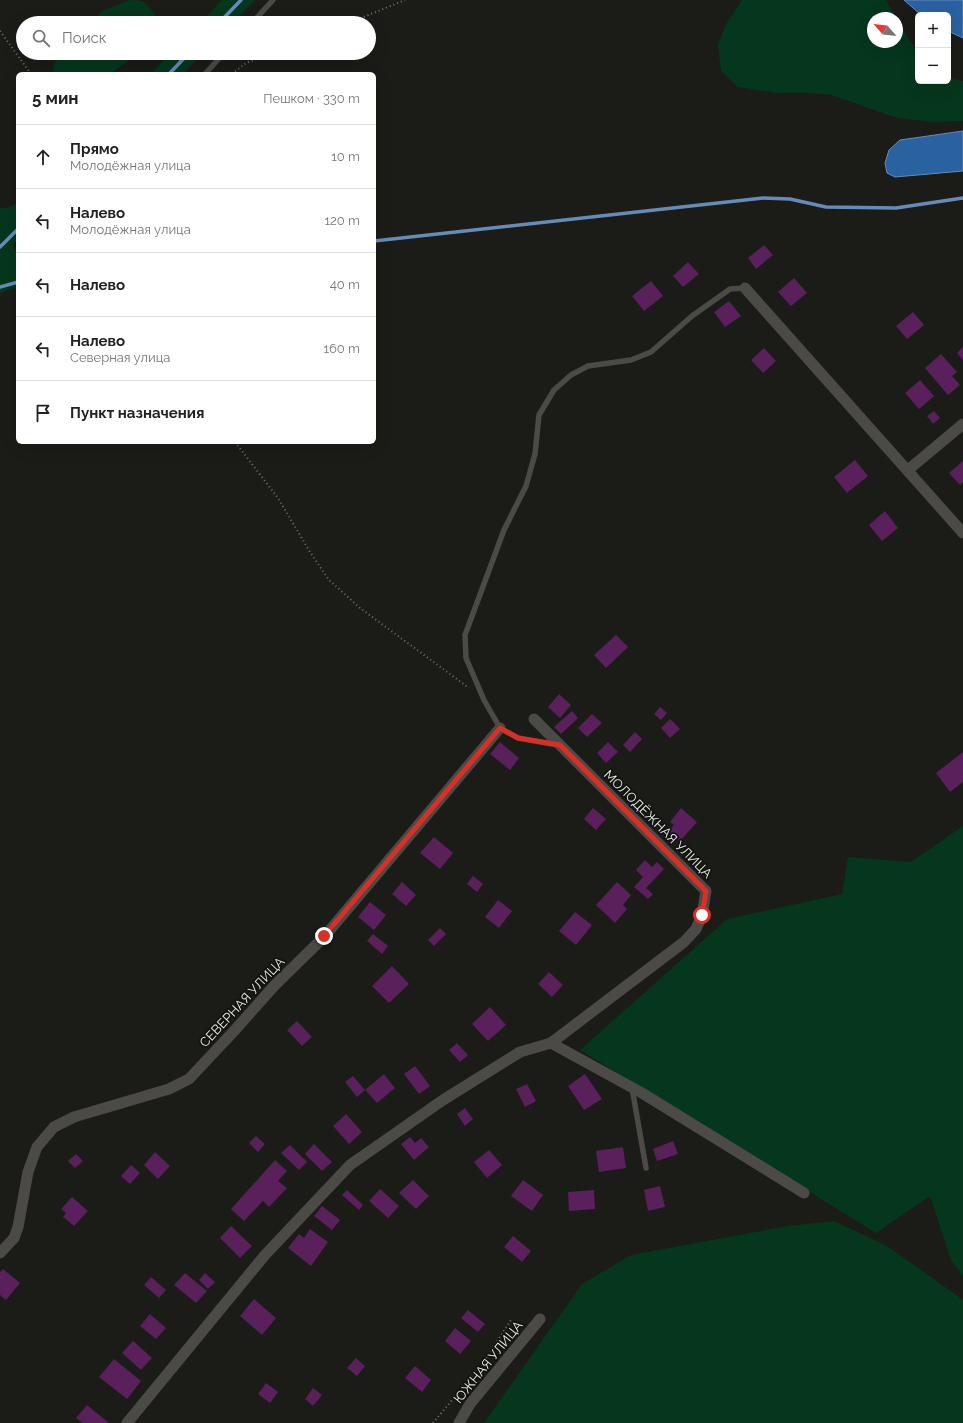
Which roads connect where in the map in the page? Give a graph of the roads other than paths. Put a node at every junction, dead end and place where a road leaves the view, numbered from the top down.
1 (274, 0) edge
2 (259, 16) edge
3 (218, 60) edge
4 (207, 72) edge
5 (745, 288) joint
6 (963, 424) edge
7 (908, 470) junction
8 (963, 532) edge
9 (534, 719) dead end
10 (500, 728) junction
11 (560, 745) junction
12 (551, 1043) junction
13 (632, 1088) junction
14 (646, 1168) dead end
15 (804, 1193) dead end
16 (0, 1253) edge
17 (540, 1319) dead end
18 (127, 1423) edge
19 (459, 1423) edge

1 - 2 lane
3 - 4 lane
5 - 7 street
5 - 10 lane
6 - 7 street
7 - 8 street
9 - 11 street, МОЛОДЁЖНАЯ УЛИЦА
10 - 11 lane
10 - 16 street, СЕВЕРНАЯ УЛИЦА
11 - 12 street, МОЛОДЁЖНАЯ УЛИЦА
12 - 13 street
12 - 18 street
13 - 14 lane
13 - 15 street
17 - 19 street, ЮЖНАЯ УЛИЦА

